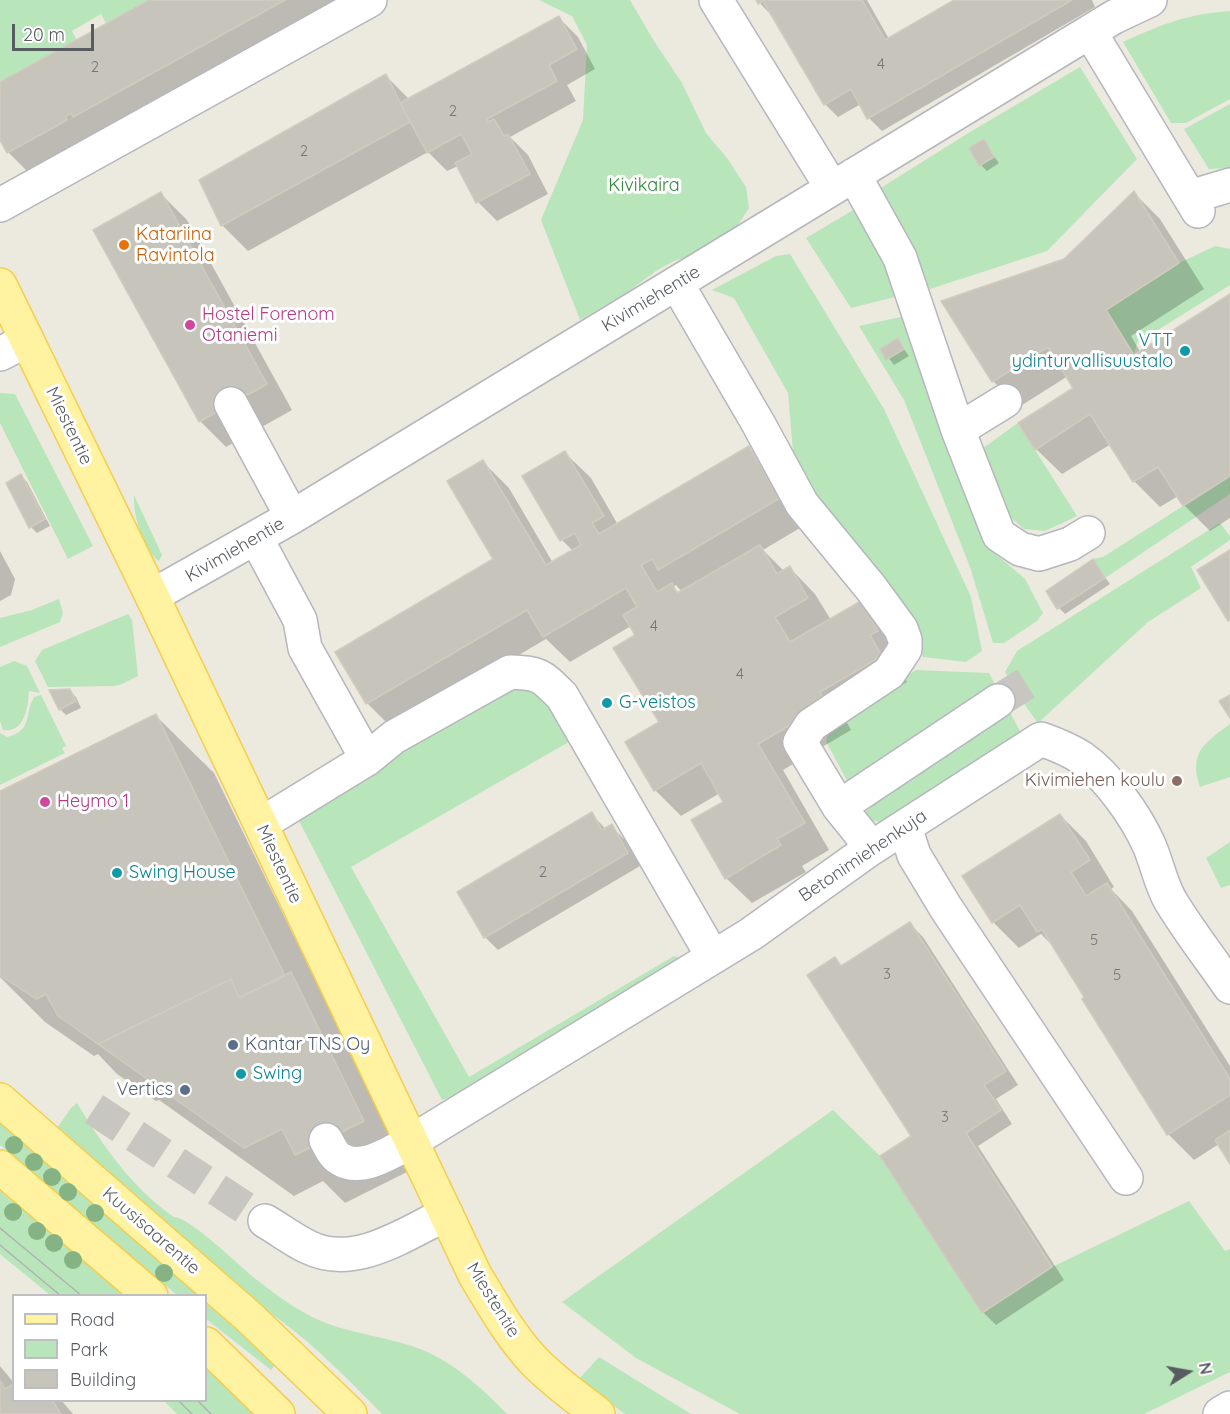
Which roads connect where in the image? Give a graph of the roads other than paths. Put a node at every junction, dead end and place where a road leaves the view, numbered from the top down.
1 (370, 0) edge
2 (716, 0) edge
3 (1149, 0) edge
4 (1090, 32) junction
5 (843, 181) junction
6 (1230, 184) edge
7 (0, 205) edge
8 (677, 284) junction
9 (0, 285) edge
10 (14, 347) edge
11 (1005, 401) dead end
12 (231, 404) dead end
13 (958, 430) junction
14 (292, 517) junction
15 (1088, 533) dead end
16 (256, 538) junction
17 (152, 596) junction
18 (998, 701) tunnel mouth
19 (367, 759) junction
20 (839, 807) junction
21 (261, 824) junction
22 (905, 827) junction
23 (870, 849) junction
24 (713, 957) junction
25 (1230, 987) edge
26 (0, 1100) edge
27 (326, 1140) dead end
28 (412, 1141) junction
29 (0, 1167) edge
30 (1126, 1178) dead end
31 (446, 1215) junction
32 (264, 1221) tunnel mouth
33 (149, 1294) edge
34 (207, 1345) edge
35 (1230, 1408) edge
36 (278, 1414) edge
37 (351, 1414) edge
38 (598, 1414) edge
39 (1220, 1414) edge

1 - 7 street
2 - 5 street
3 - 4 street, Kivimiehentie
4 - 5 street, Kivimiehentie
4 - 6 street
5 - 8 street, Kivimiehentie
5 - 13 street
8 - 14 street, Kivimiehentie
8 - 20 street
9 - 10 main road, Miestentie
10 - 17 main road, Miestentie
11 - 13 street
12 - 14 street
13 - 15 street
14 - 16 street, Kivimiehentie
16 - 17 street, Kivimiehentie
16 - 19 street
17 - 21 main road, Miestentie
18 - 20 street
19 - 21 street
19 - 24 street
20 - 23 street
21 - 28 main road, Miestentie
22 - 23 street, Betonimiehenkuja
22 - 25 street, Betonimiehenkuja
22 - 30 street
23 - 24 street, Betonimiehenkuja
24 - 28 street, Betonimiehenkuja
26 - 37 main road, Kuusisaarentie
27 - 28 street, Betonimiehenkuja
28 - 31 main road, Miestentie
29 - 33 main road
31 - 32 street
31 - 38 main road, Miestentie
34 - 36 main road
35 - 39 street

